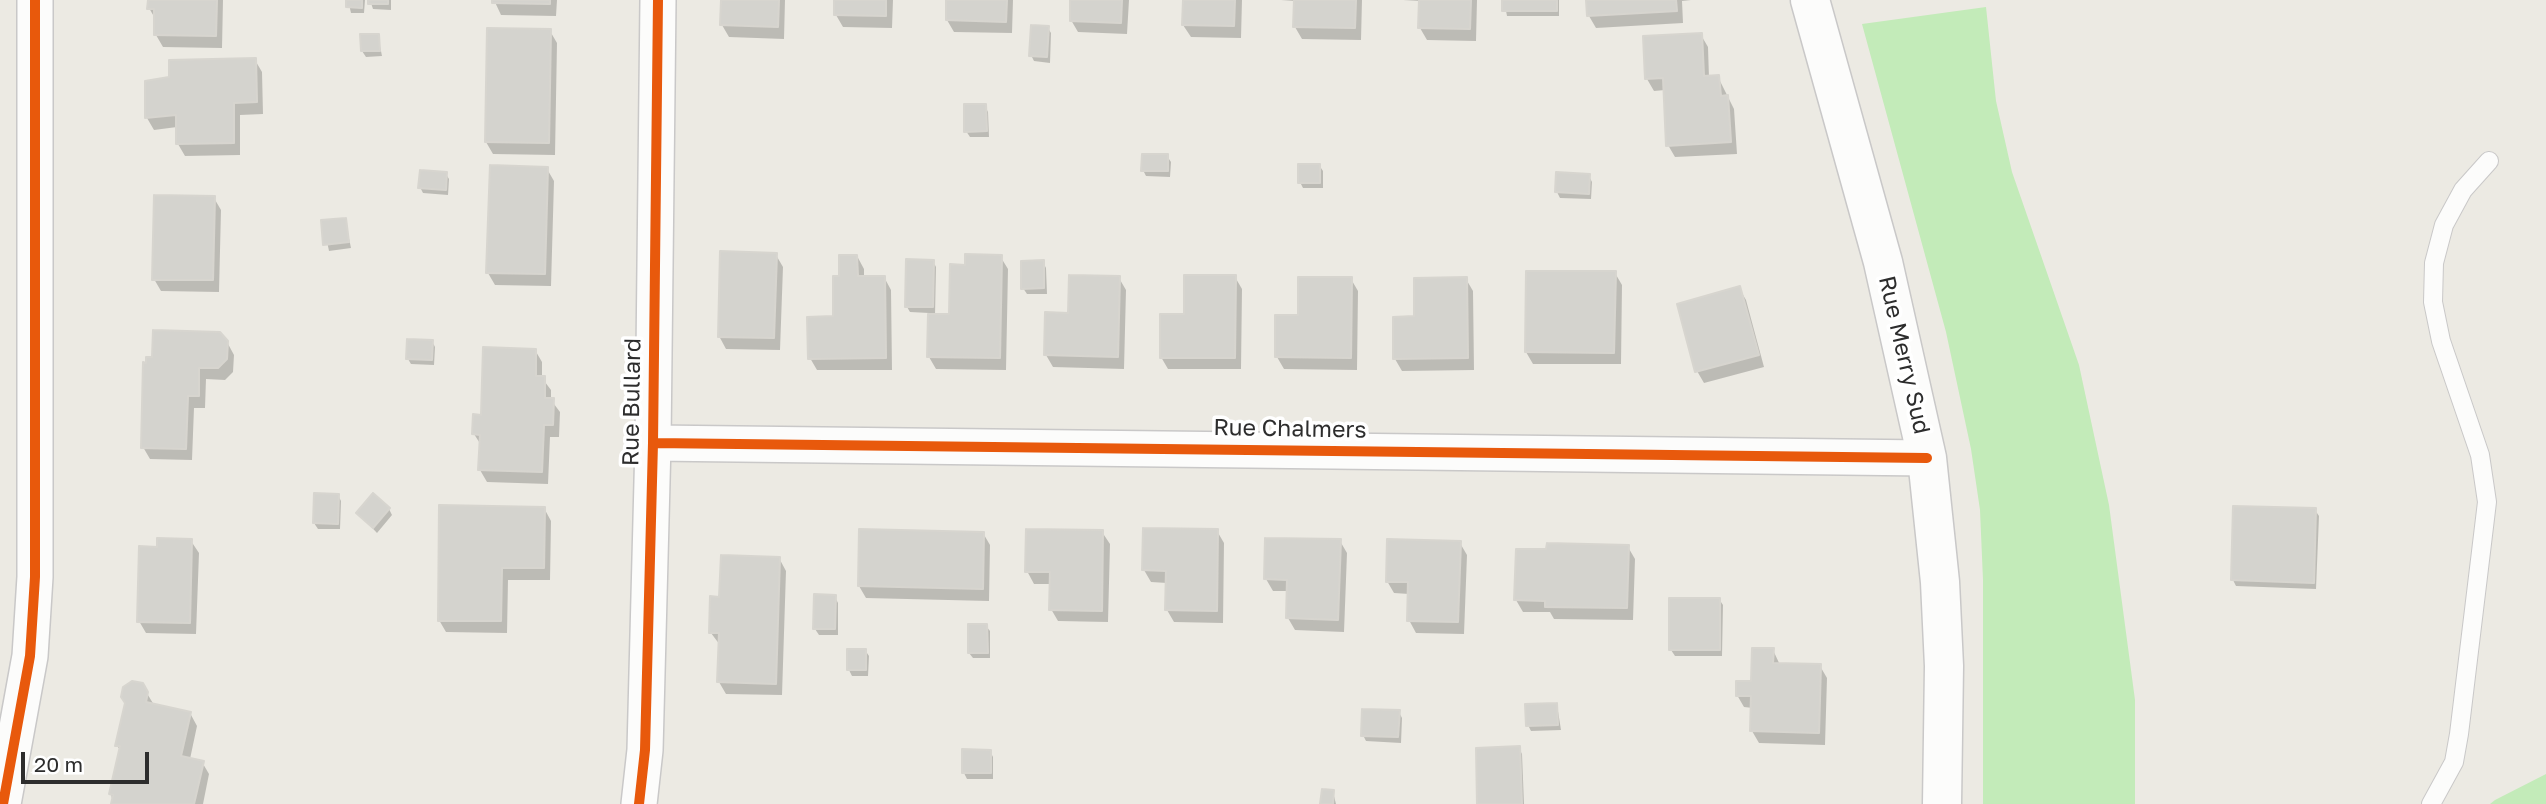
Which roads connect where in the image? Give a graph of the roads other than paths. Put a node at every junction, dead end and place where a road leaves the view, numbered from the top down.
1 (35, 0) edge
2 (658, 0) edge
3 (1810, 0) edge
4 (2489, 161) dead end
5 (653, 443) junction
6 (1927, 458) junction
7 (3, 804) edge
8 (639, 804) edge
9 (1942, 804) edge
10 (2431, 804) edge

1 - 7 street
2 - 5 street, Rue Bullard
3 - 6 main road, Rue Merry Sud
4 - 10 lane
5 - 6 street, Rue Chalmers
5 - 8 street, Rue Bullard
6 - 9 main road, Rue Merry Sud

